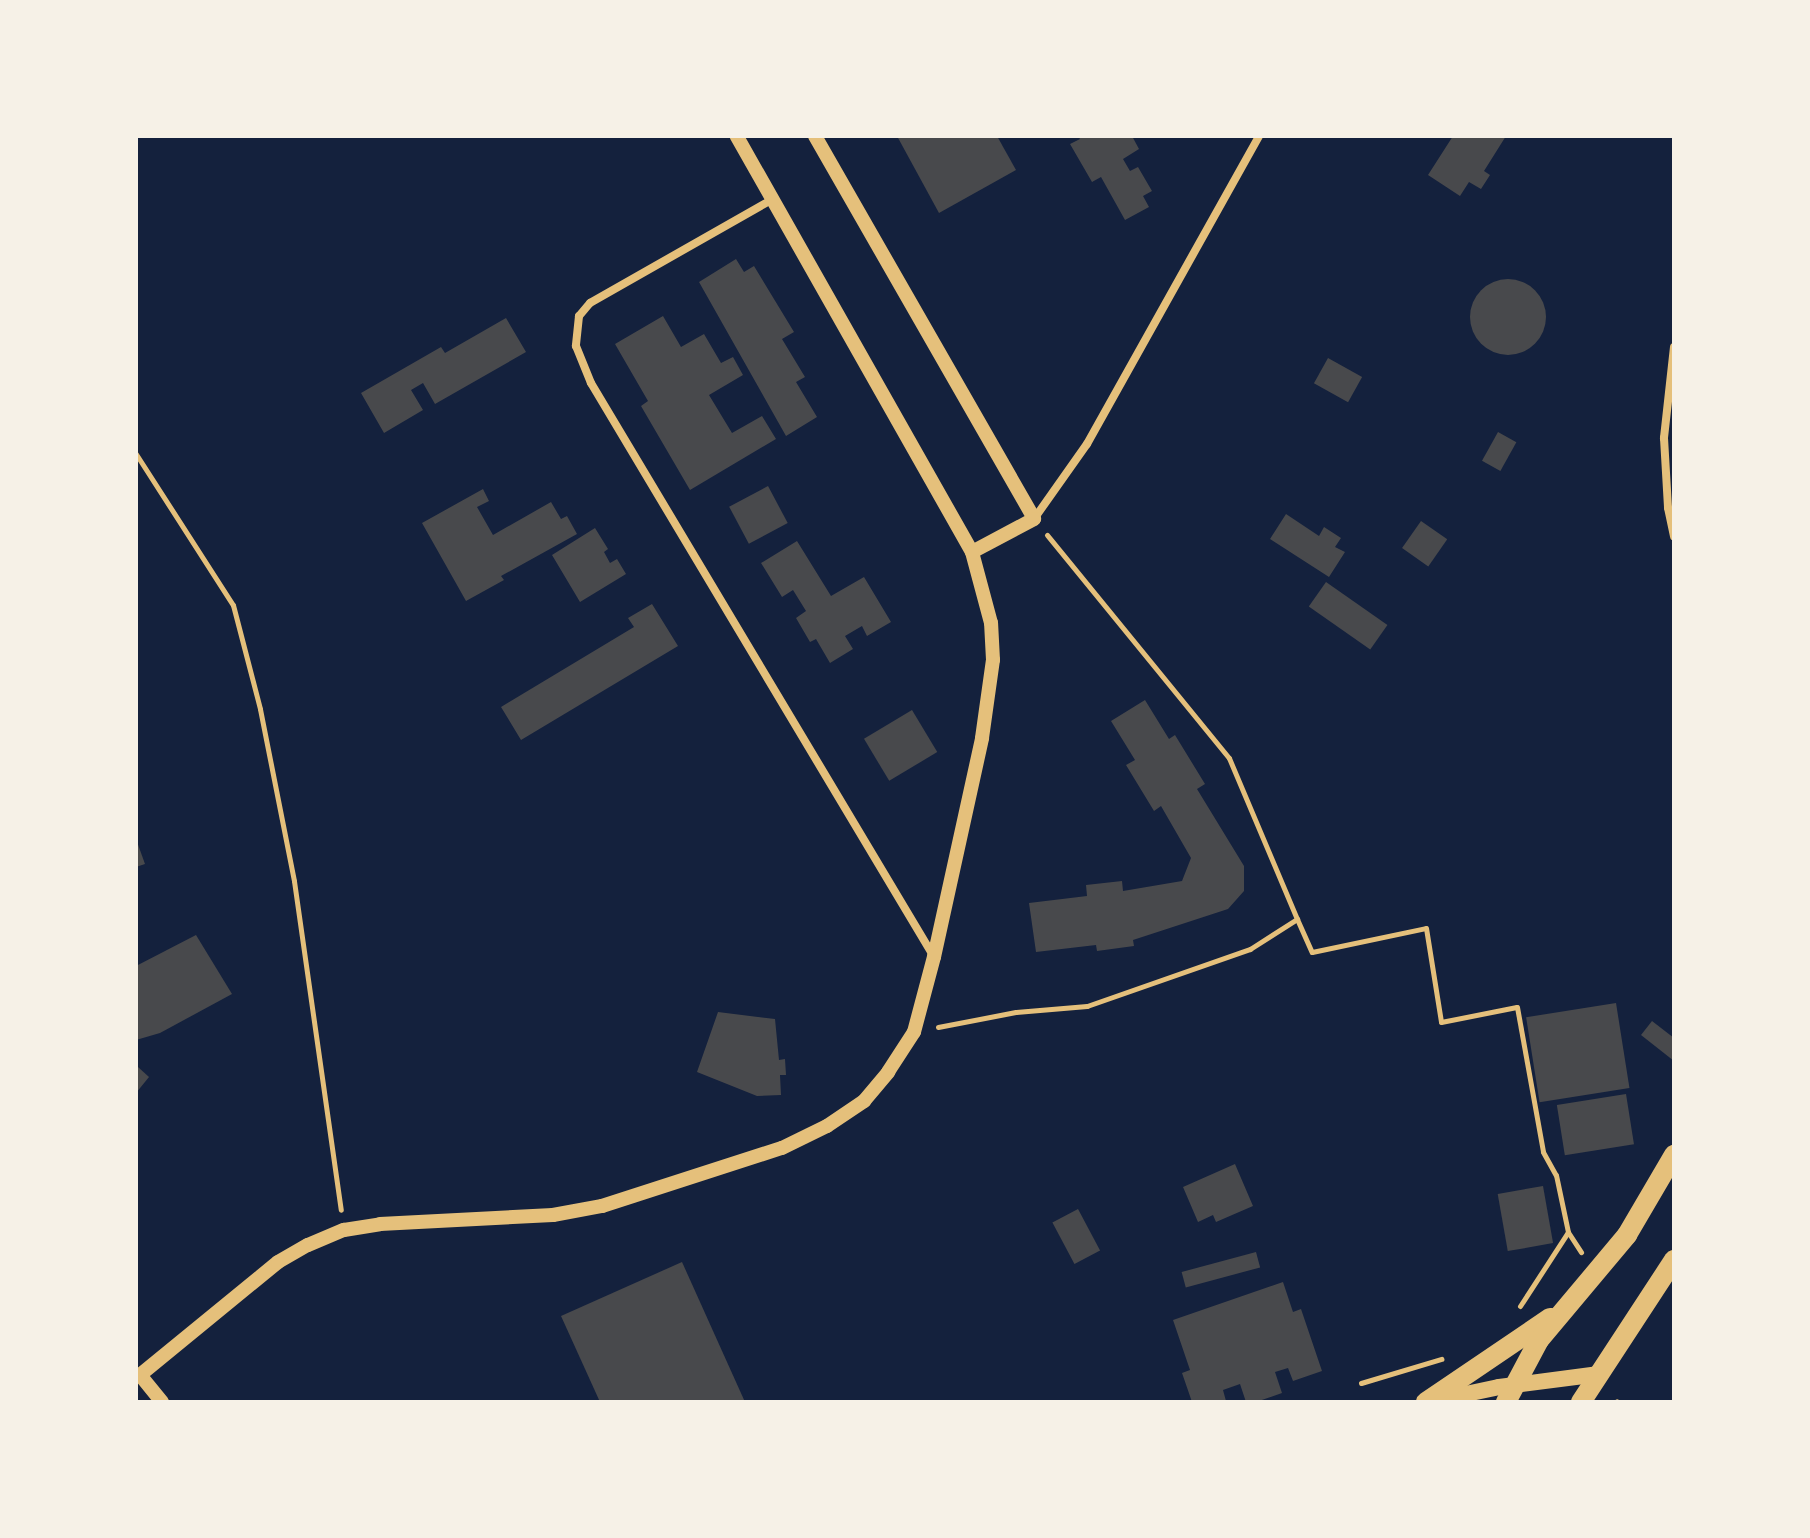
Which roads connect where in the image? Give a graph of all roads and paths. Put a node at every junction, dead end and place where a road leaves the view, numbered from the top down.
1 (737, 136) edge
2 (815, 136) edge
3 (1259, 136) edge
4 (773, 199) junction
5 (1674, 347) edge
6 (136, 454) edge
7 (1034, 519) junction
8 (1674, 536) edge
9 (972, 552) junction
10 (1297, 919) junction
11 (934, 957) junction
12 (914, 1032) junction
13 (1674, 1155) edge
14 (344, 1230) junction
15 (1568, 1232) junction
16 (1674, 1260) edge
17 (1595, 1275) junction
18 (1560, 1312) junction
19 (1514, 1315) dead end
20 (1451, 1354) dead end
21 (1599, 1374) junction
22 (137, 1375) edge
23 (1361, 1383) dead end
24 (1510, 1394) edge
25 (162, 1402) edge
26 (1427, 1402) edge
27 (1581, 1402) edge

1 - 4 street
2 - 7 street
3 - 7 street
4 - 9 street
4 - 11 street
5 - 8 street
6 - 14 path
7 - 9 street
7 - 10 path
9 - 11 street
10 - 12 path
10 - 15 path
11 - 12 street
12 - 14 street
13 - 17 main road
14 - 22 street
15 - 17 path
15 - 19 path
16 - 21 main road
17 - 18 main road
18 - 24 main road
18 - 26 main road
20 - 23 path
21 - 24 main road
21 - 27 main road
22 - 25 street
24 - 26 main road

